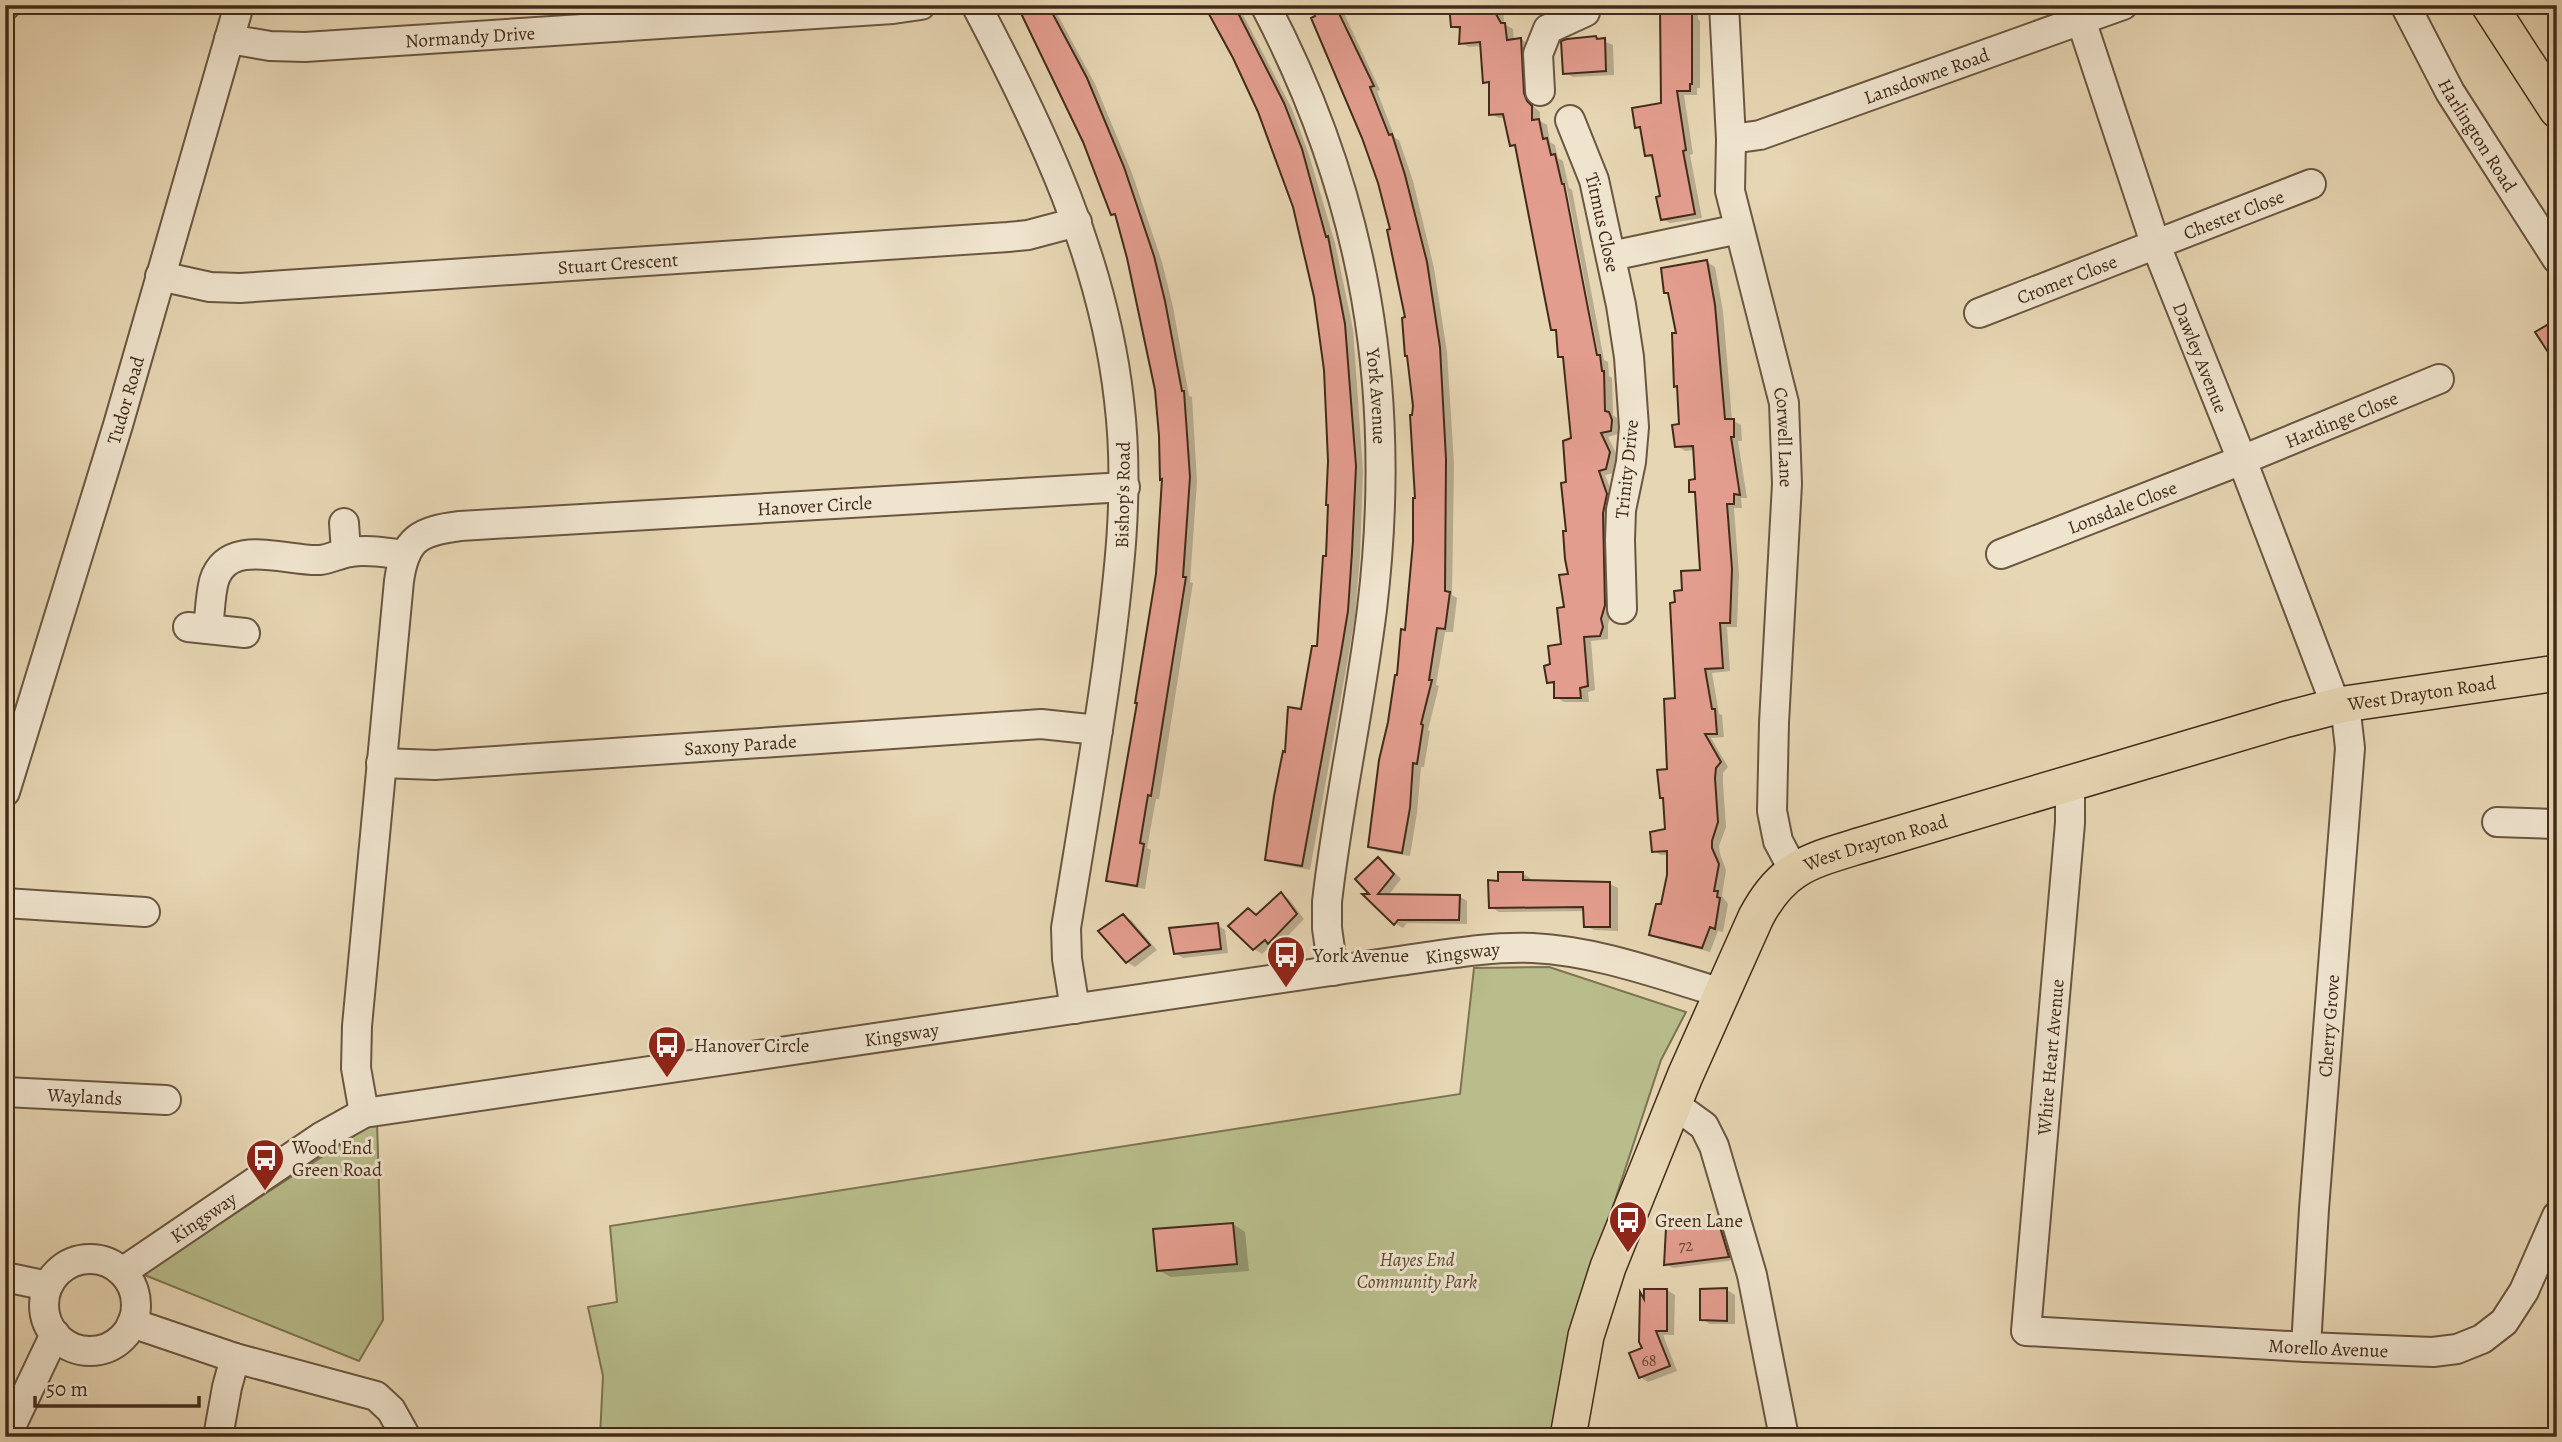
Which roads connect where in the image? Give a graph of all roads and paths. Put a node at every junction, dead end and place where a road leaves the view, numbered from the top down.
1 (239, 5) edge
2 (921, 5) edge
3 (976, 5) edge
4 (1265, 5) edge
5 (1585, 5) edge
6 (1724, 5) edge
7 (2123, 5) edge
8 (2405, 5) edge
9 (2489, 5) edge
10 (2079, 13) edge
11 (229, 39) junction
12 (1540, 91) dead end
13 (2557, 110) edge
14 (1570, 120) dead end
15 (1731, 139) junction
16 (2311, 184) dead end
17 (1077, 222) junction
18 (1739, 229) junction
19 (2155, 243) junction
20 (1611, 256) junction
21 (2557, 259) edge
22 (160, 276) junction
23 (1979, 313) dead end
24 (1626, 330) joint
25 (2439, 379) dead end
26 (2242, 460) junction
27 (1125, 487) junction
28 (344, 523) dead end
29 (346, 552) junction
30 (2001, 554) dead end
31 (405, 555) junction
32 (1622, 609) dead end
33 (245, 633) dead end
34 (2557, 673) edge
35 (2340, 705) junction
36 (1098, 730) junction
37 (382, 763) junction
38 (2067, 784) junction
39 (5, 792) edge
40 (2497, 822) dead end
41 (2557, 824) edge
42 (1794, 870) junction
43 (5, 903) edge
44 (145, 912) dead end
45 (1333, 971) junction
46 (1722, 993) junction
47 (1075, 1009) junction
48 (5, 1093) edge
49 (166, 1100) dead end
50 (1672, 1108) junction
51 (363, 1113) junction
52 (2557, 1216) edge
53 (122, 1272) junction
54 (5, 1277) edge
55 (48, 1286) junction
56 (132, 1323) junction
57 (2026, 1331) joint
58 (55, 1334) junction
59 (2306, 1347) junction
60 (236, 1358) junction
61 (6, 1437) edge
62 (218, 1437) edge
63 (406, 1437) edge
64 (1568, 1437) edge
65 (1784, 1437) edge

1 - 11 street, Tudor Road
2 - 11 street, Normandy Drive
3 - 17 street, Bishop's Road
4 - 45 street, York Avenue
5 - 12 street
6 - 15 street, Corwell Lane
7 - 10 street, Lansdowne Road
8 - 21 street, Harlington Road
9 - 13 main road
10 - 15 street, Lansdowne Road
10 - 19 street, Dawley Avenue
11 - 22 street, Tudor Road
14 - 20 street, Titmus Close
15 - 18 street, Corwell Lane
16 - 19 street, Chester Close
17 - 22 street, Stuart Crescent
17 - 27 street, Bishop's Road
18 - 20 street
18 - 42 street, Corwell Lane
19 - 23 street, Cromer Close
19 - 26 street, Dawley Avenue
20 - 24 street, Titmus Close
22 - 39 street, Tudor Road
24 - 32 street, Trinity Drive
25 - 26 street, Hardinge Close
26 - 30 street, Lonsdale Close
26 - 35 street, Dawley Avenue
27 - 31 street, Hanover Circle
27 - 36 street, Bishop's Road
28 - 29 street
29 - 31 street
29 - 33 street
31 - 37 street
34 - 35 main road, West Drayton Road
35 - 38 main road, West Drayton Road
35 - 59 street, Cherry Grove
36 - 37 street, Saxony Parade
36 - 47 street, Bishop's Road
37 - 51 street
38 - 42 main road, West Drayton Road
38 - 57 street, White Heart Avenue
40 - 41 street
42 - 46 main road, West Drayton Road
43 - 44 street
45 - 46 street, Kingsway
45 - 47 street, Kingsway
46 - 50 main road, West Drayton Road
47 - 51 street, Kingsway
48 - 49 street, Waylands
50 - 64 main road, West Drayton Road
50 - 65 street
51 - 53 street, Kingsway
52 - 59 street, Morello Avenue
53 - 55 street
53 - 56 street
54 - 55 street
55 - 58 street
56 - 58 street
56 - 60 street
57 - 59 street, Morello Avenue
58 - 61 street
60 - 62 street
60 - 63 street

